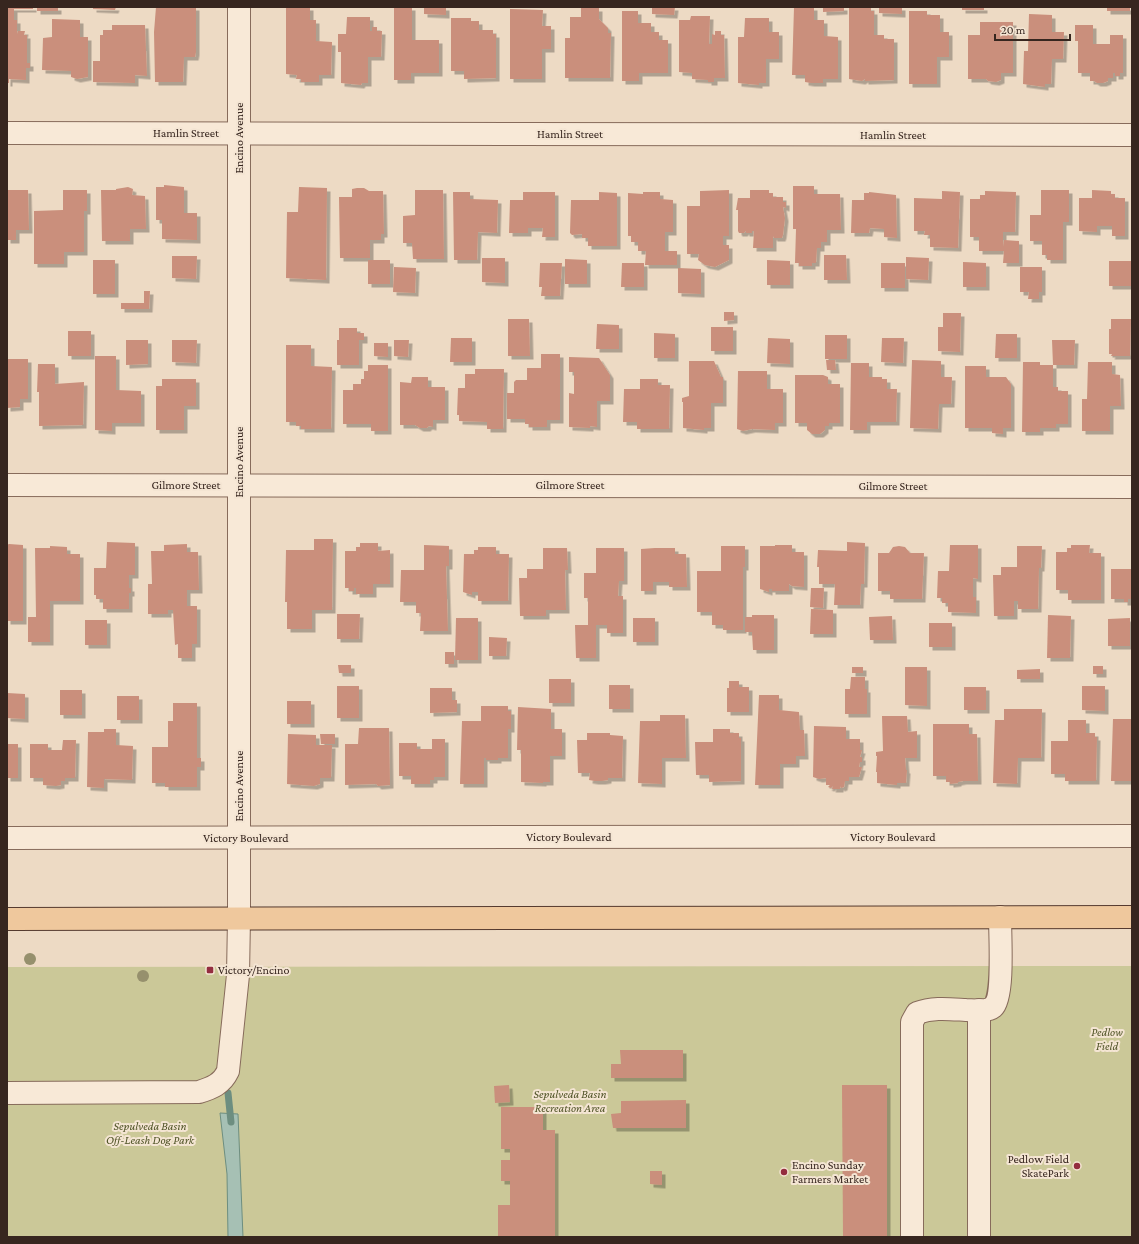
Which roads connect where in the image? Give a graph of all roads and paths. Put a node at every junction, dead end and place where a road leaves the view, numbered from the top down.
1 (239, 7) edge
2 (7, 133) edge
3 (239, 133) junction
4 (1132, 135) edge
5 (7, 485) edge
6 (239, 485) junction
7 (1132, 487) edge
8 (1132, 836) edge
9 (7, 838) edge
10 (239, 838) junction
11 (1000, 917) junction
12 (1132, 917) edge
13 (239, 918) junction
14 (7, 919) edge
15 (979, 1010) junction
16 (7, 1092) edge
17 (912, 1237) edge
18 (979, 1237) edge

1 - 3 street, Encino Avenue
2 - 3 street, Hamlin Street
3 - 4 street, Hamlin Street
3 - 6 street, Encino Avenue
5 - 6 street, Gilmore Street
6 - 7 street, Gilmore Street
6 - 10 street, Encino Avenue
8 - 10 street, Victory Boulevard
9 - 10 street, Victory Boulevard
10 - 13 street, Encino Avenue
11 - 12 main road
11 - 13 main road
11 - 15 street
13 - 14 main road
13 - 16 street, Encino Avenue
15 - 17 street
15 - 18 street

